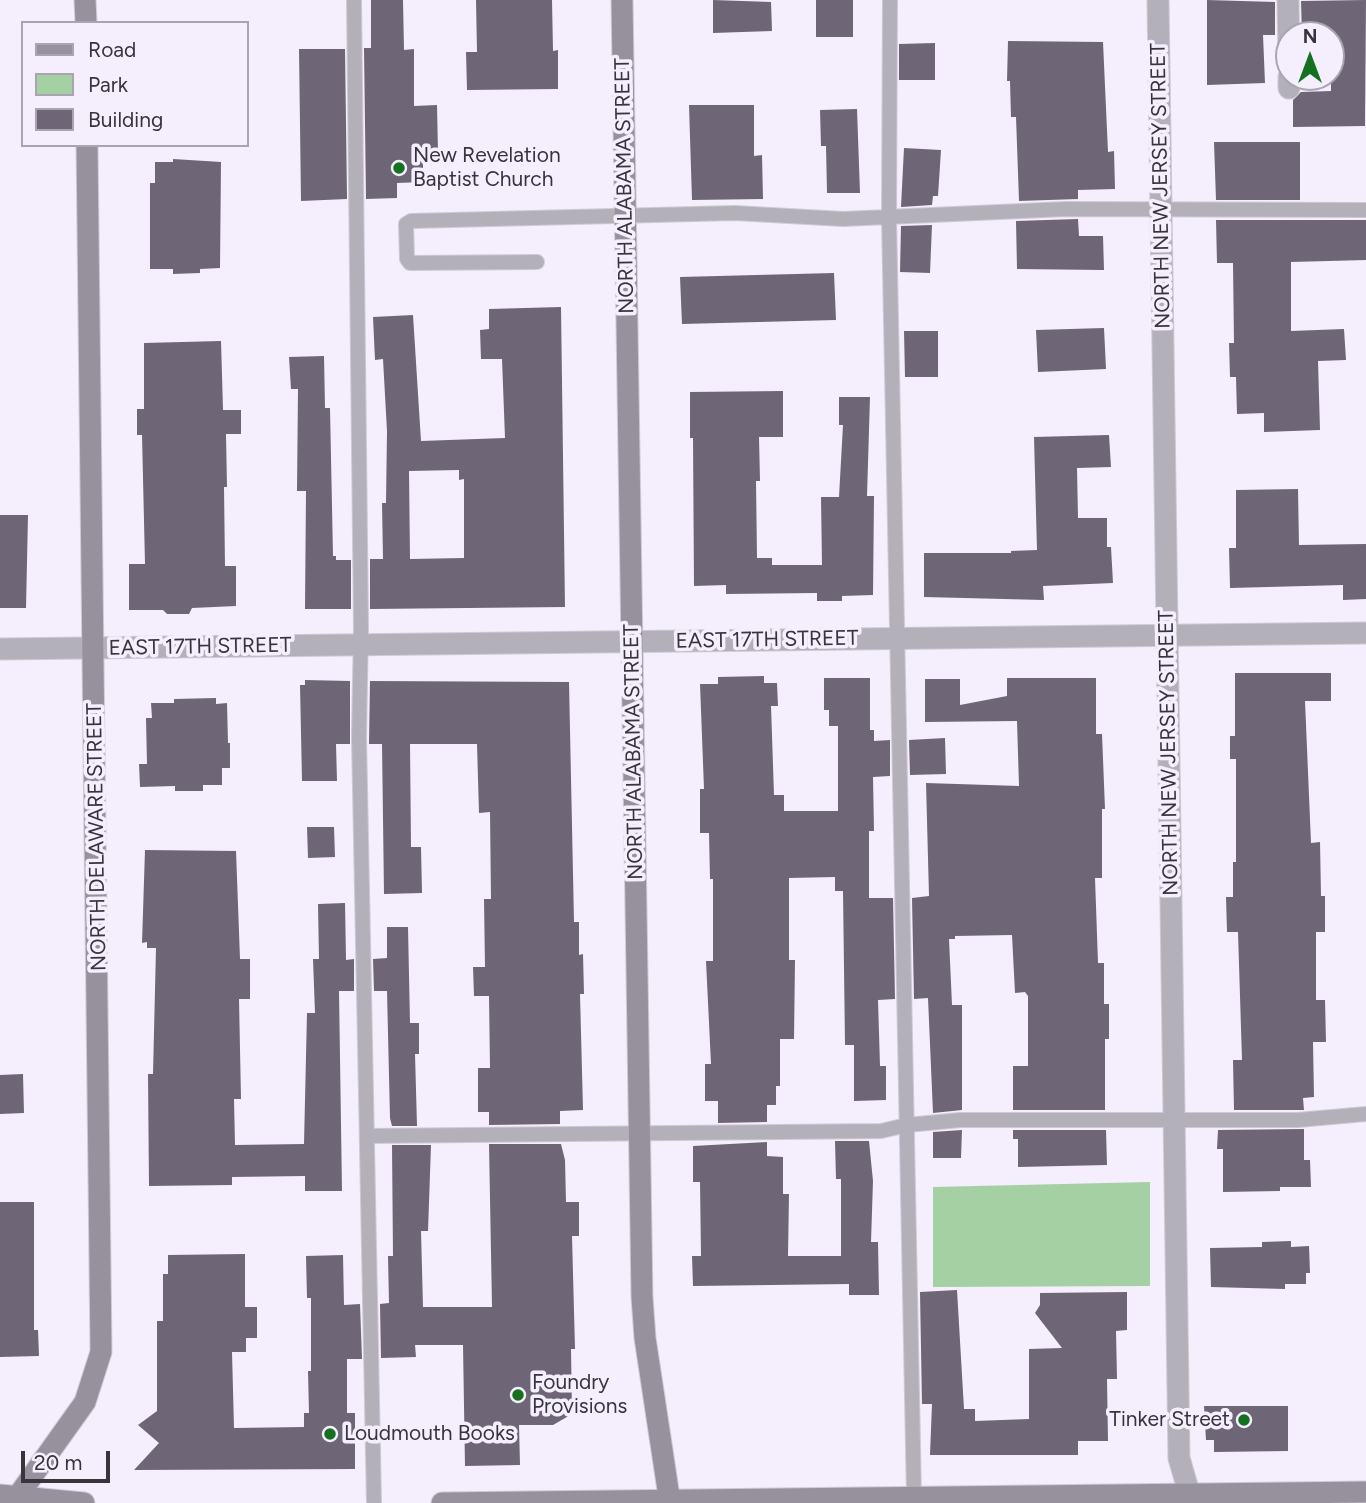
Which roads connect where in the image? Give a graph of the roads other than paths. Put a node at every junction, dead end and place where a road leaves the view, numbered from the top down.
1 (85, 0) edge
2 (354, 0) edge
3 (622, 0) edge
4 (890, 0) edge
5 (1158, 0) edge
6 (1288, 0) edge
7 (86, 21) edge
8 (1288, 21) edge
9 (88, 147) edge
10 (1161, 210) junction
11 (1366, 210) edge
12 (625, 216) junction
13 (889, 218) junction
14 (537, 262) dead end
15 (1366, 633) edge
16 (1167, 635) junction
17 (898, 638) junction
18 (632, 641) junction
19 (361, 645) junction
20 (95, 648) junction
21 (0, 649) edge
22 (1366, 1114) edge
23 (1174, 1120) junction
24 (907, 1125) junction
25 (640, 1131) junction
26 (368, 1136) junction
27 (1366, 1492) edge
28 (10, 1498) edge
29 (914, 1498) junction
30 (1193, 1498) edge
31 (949, 1500) edge
32 (670, 1501) edge
33 (84, 1503) edge
34 (374, 1503) edge
35 (442, 1503) edge

1 - 7 main road
2 - 19 lane
3 - 12 main road, NORTH ALABAMA STREET
4 - 13 lane
5 - 10 street, NORTH NEW JERSEY STREET
6 - 8 street
9 - 20 main road, NORTH DELAWARE STREET
10 - 11 lane
10 - 13 lane
10 - 16 street, NORTH NEW JERSEY STREET
12 - 13 lane
12 - 14 lane
12 - 18 main road, NORTH ALABAMA STREET
13 - 17 lane
15 - 16 street, EAST 17TH STREET
16 - 17 street, EAST 17TH STREET
16 - 23 street, NORTH NEW JERSEY STREET
17 - 18 street, EAST 17TH STREET
17 - 24 lane
18 - 19 street, EAST 17TH STREET
18 - 25 main road, NORTH ALABAMA STREET
19 - 20 street, EAST 17TH STREET
19 - 26 lane
20 - 21 street, EAST 17TH STREET
20 - 28 main road, NORTH DELAWARE STREET
22 - 23 lane
23 - 24 lane
23 - 30 street, NORTH NEW JERSEY STREET
24 - 25 lane
24 - 29 lane
25 - 26 lane
25 - 32 main road, NORTH ALABAMA STREET
26 - 34 lane
27 - 30 main road
28 - 33 main road
29 - 31 main road
29 - 32 main road
30 - 31 main road
32 - 35 main road

